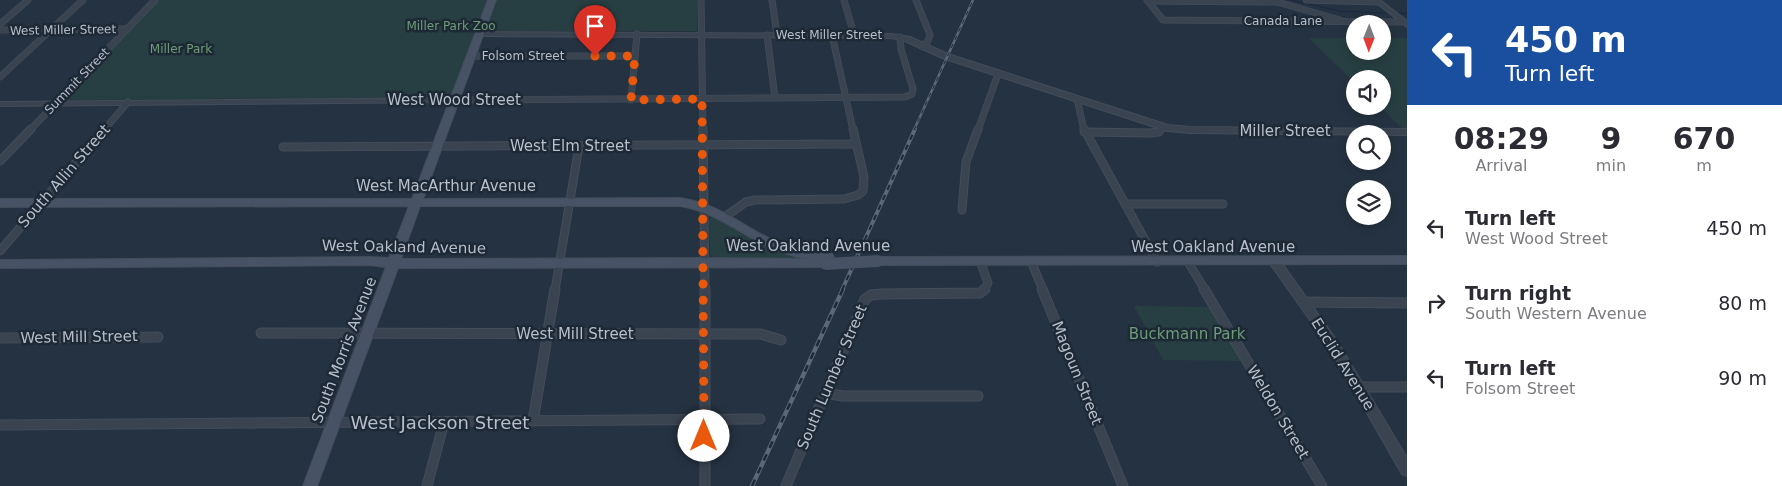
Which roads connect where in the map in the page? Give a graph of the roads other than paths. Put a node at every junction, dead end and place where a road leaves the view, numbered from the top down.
1 (28, 0) edge
2 (83, 0) edge
3 (155, 0) edge
4 (492, 0) edge
5 (701, 0) edge
6 (772, 0) edge
7 (844, 0) edge
8 (916, 0) edge
9 (1148, 0) edge
10 (1306, 0) edge
11 (1377, 1) edge
12 (1346, 22) joint
13 (0, 24) edge
14 (1391, 24) edge
15 (1405, 24) edge
16 (127, 29) junction
17 (0, 30) edge
18 (51, 30) junction
19 (479, 34) junction
20 (637, 34) junction
21 (701, 34) junction
22 (767, 35) junction
23 (777, 35) junction
24 (832, 35) junction
25 (854, 35) junction
26 (900, 37) junction
27 (921, 46) junction
28 (471, 56) junction
29 (635, 56) junction
30 (998, 74) junction
31 (0, 77) edge
32 (775, 98) junction
33 (847, 98) junction
34 (702, 99) junction
35 (1077, 99) junction
36 (455, 100) junction
37 (631, 100) junction
38 (128, 102) junction
39 (56, 103) junction
40 (0, 104) edge
41 (1163, 127) junction
42 (1084, 132) junction
43 (1407, 132) edge
44 (856, 144) junction
45 (704, 145) junction
46 (438, 146) junction
47 (579, 146) junction
48 (283, 147) dead end
49 (0, 161) edge
50 (417, 201) junction
51 (570, 201) junction
52 (0, 203) edge
53 (41, 203) junction
54 (1125, 204) junction
55 (1223, 204) dead end
56 (704, 206) junction
57 (962, 210) dead end
58 (726, 216) junction
59 (0, 251) edge
60 (1407, 260) edge
61 (826, 261) junction
62 (980, 261) junction
63 (1031, 261) junction
64 (395, 262) junction
65 (705, 262) junction
66 (1157, 262) junction
67 (1188, 262) junction
68 (1275, 262) junction
69 (559, 263) junction
70 (0, 264) edge
71 (1303, 302) junction
72 (1407, 303) edge
73 (261, 333) dead end
74 (368, 334) junction
75 (547, 334) junction
76 (704, 334) junction
77 (158, 337) dead end
78 (0, 338) edge
79 (781, 340) dead end
80 (1359, 387) junction
81 (1407, 387) edge
82 (825, 392) junction
83 (978, 396) dead end
84 (704, 419) junction
85 (760, 419) dead end
86 (444, 422) junction
87 (533, 422) junction
88 (334, 423) junction
89 (0, 425) edge
90 (1407, 470) edge
91 (310, 486) edge
92 (428, 486) edge
93 (705, 486) edge
94 (786, 486) edge
95 (1123, 486) edge
96 (1322, 486) edge

1 - 13 street
2 - 18 street
3 - 16 street, Summit Street
4 - 19 main road, South Morris Avenue
5 - 21 street
6 - 23 street
7 - 25 street
8 - 27 street
9 - 12 street
9 - 12 street, Canada Lane
10 - 11 street
11 - 15 street
14 - 15 street, Canada Lane
16 - 18 street, West Miller Street
16 - 39 street, Summit Street
17 - 18 street, West Miller Street
18 - 31 street
19 - 20 street, West Miller Street
19 - 28 main road, South Morris Avenue
20 - 21 street, West Miller Street
20 - 29 street
21 - 22 street, West Miller Street
21 - 34 street
22 - 23 street, West Miller Street
22 - 32 street
23 - 24 street, West Miller Street
24 - 25 street, West Miller Street
24 - 33 street
25 - 26 street, West Miller Street
26 - 27 street, West Miller Street
26 - 33 street, West Wood Street
27 - 30 street, West Miller Street
28 - 29 street, Folsom Street
28 - 36 main road, South Morris Avenue
29 - 37 street
30 - 35 street, West Miller Street
30 - 57 street
32 - 33 street, West Wood Street
32 - 34 street, West Wood Street
33 - 44 street
34 - 37 street, West Wood Street
34 - 45 street
35 - 41 street, West Miller Street
35 - 42 street
36 - 37 street, West Wood Street
36 - 38 street, West Wood Street
36 - 46 main road, South Morris Avenue
38 - 39 street, West Wood Street
38 - 53 street, South Allin Street
39 - 40 street, West Wood Street
39 - 49 street, Summit Street
41 - 42 street
41 - 43 street, Miller Street
42 - 54 street
44 - 45 street, West Elm Street
44 - 58 street
45 - 47 street, West Elm Street
45 - 56 street
46 - 47 street, West Elm Street
46 - 48 street, West Elm Street
46 - 50 main road, South Morris Avenue
47 - 51 street
50 - 51 main road, West MacArthur Avenue
50 - 53 main road, West MacArthur Avenue
50 - 64 main road, South Morris Avenue
51 - 56 main road, West MacArthur Avenue
51 - 69 street
52 - 53 main road, West MacArthur Avenue
53 - 59 street, South Allin Street
54 - 55 street
54 - 66 street
56 - 58 main road, West MacArthur Avenue
56 - 65 street
58 - 61 main road, West MacArthur Avenue
60 - 68 main road, West Oakland Avenue
61 - 62 main road, West Oakland Avenue, bridge
61 - 65 main road, West Oakland Avenue
62 - 63 main road, West Oakland Avenue
62 - 82 street, South Lumber Street
63 - 66 main road, West Oakland Avenue
63 - 95 street, Magoun Street
64 - 69 main road, West Oakland Avenue
64 - 70 main road, West Oakland Avenue
64 - 74 main road, South Morris Avenue
65 - 69 main road, West Oakland Avenue
65 - 76 street
66 - 67 main road, West Oakland Avenue
67 - 68 main road, West Oakland Avenue
67 - 96 street, Weldon Street
68 - 71 street, Euclid Avenue
69 - 75 street
71 - 72 street
71 - 80 street, Euclid Avenue
73 - 74 street, West Mill Street
74 - 75 street, West Mill Street
74 - 88 main road, South Morris Avenue
75 - 76 street, West Mill Street
75 - 87 street
76 - 79 street, West Mill Street
76 - 84 street
77 - 78 street, West Mill Street
80 - 81 street
80 - 90 street, Euclid Avenue
82 - 83 street
82 - 94 street, South Lumber Street
84 - 85 street, West Jackson Street
84 - 87 street, West Jackson Street
84 - 93 street
86 - 87 street, West Jackson Street
86 - 88 street, West Jackson Street
86 - 92 street
88 - 89 street, West Jackson Street
88 - 91 main road, South Morris Avenue

